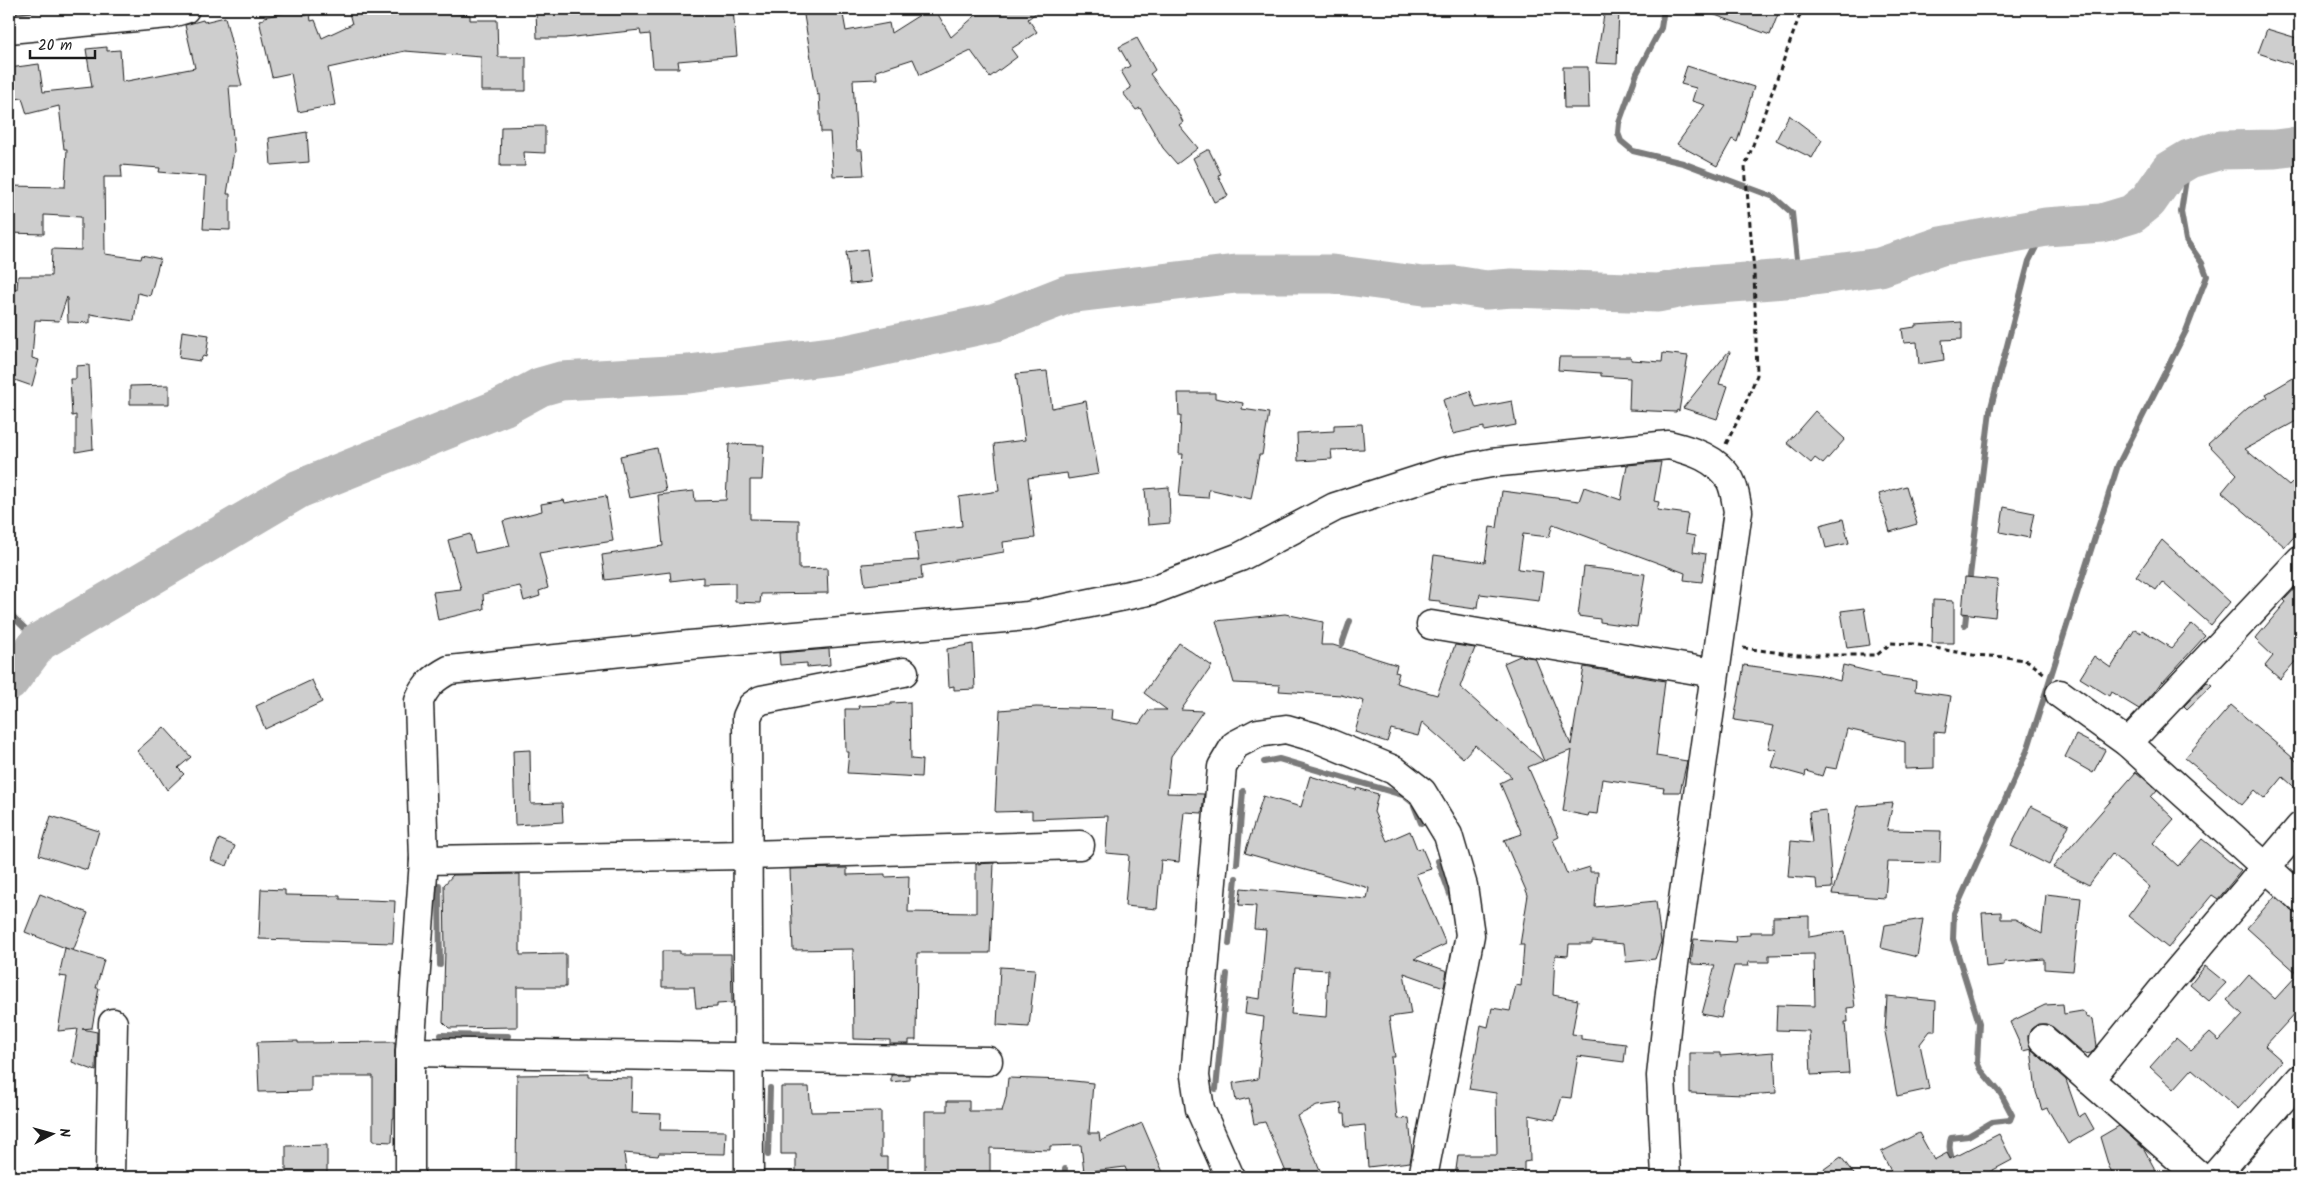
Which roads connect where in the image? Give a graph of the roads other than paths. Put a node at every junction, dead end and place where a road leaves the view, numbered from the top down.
1 (185, 9) edge
2 (9, 29) edge
3 (2300, 560) edge
4 (1430, 625) dead end
5 (904, 672) dead end
6 (1714, 673) junction
7 (2060, 694) road end
8 (2128, 743) junction
9 (2300, 827) edge
10 (1080, 845) dead end
11 (749, 855) junction
12 (424, 860) junction
13 (2266, 867) junction
14 (2300, 898) edge
15 (113, 1022) dead end
16 (2043, 1039) dead end
17 (410, 1052) junction
18 (749, 1058) junction
19 (988, 1060) dead end
20 (2300, 1079) edge
21 (2089, 1080) junction
22 (110, 1177) edge
23 (410, 1177) edge
24 (749, 1177) edge
25 (1230, 1177) edge
26 (1423, 1177) edge
27 (1666, 1177) edge
28 (2200, 1177) edge
29 (2214, 1177) edge

1 - 2 street
3 - 8 street
4 - 6 street
5 - 11 street
6 - 12 street
6 - 27 street
7 - 8 street
8 - 13 street
9 - 13 street
10 - 11 street
11 - 12 street
11 - 18 street
12 - 17 street
13 - 14 street
13 - 21 street
15 - 22 street
16 - 21 street
17 - 18 street
17 - 23 street
18 - 19 street
18 - 24 street
20 - 29 street
21 - 28 street
25 - 26 street

